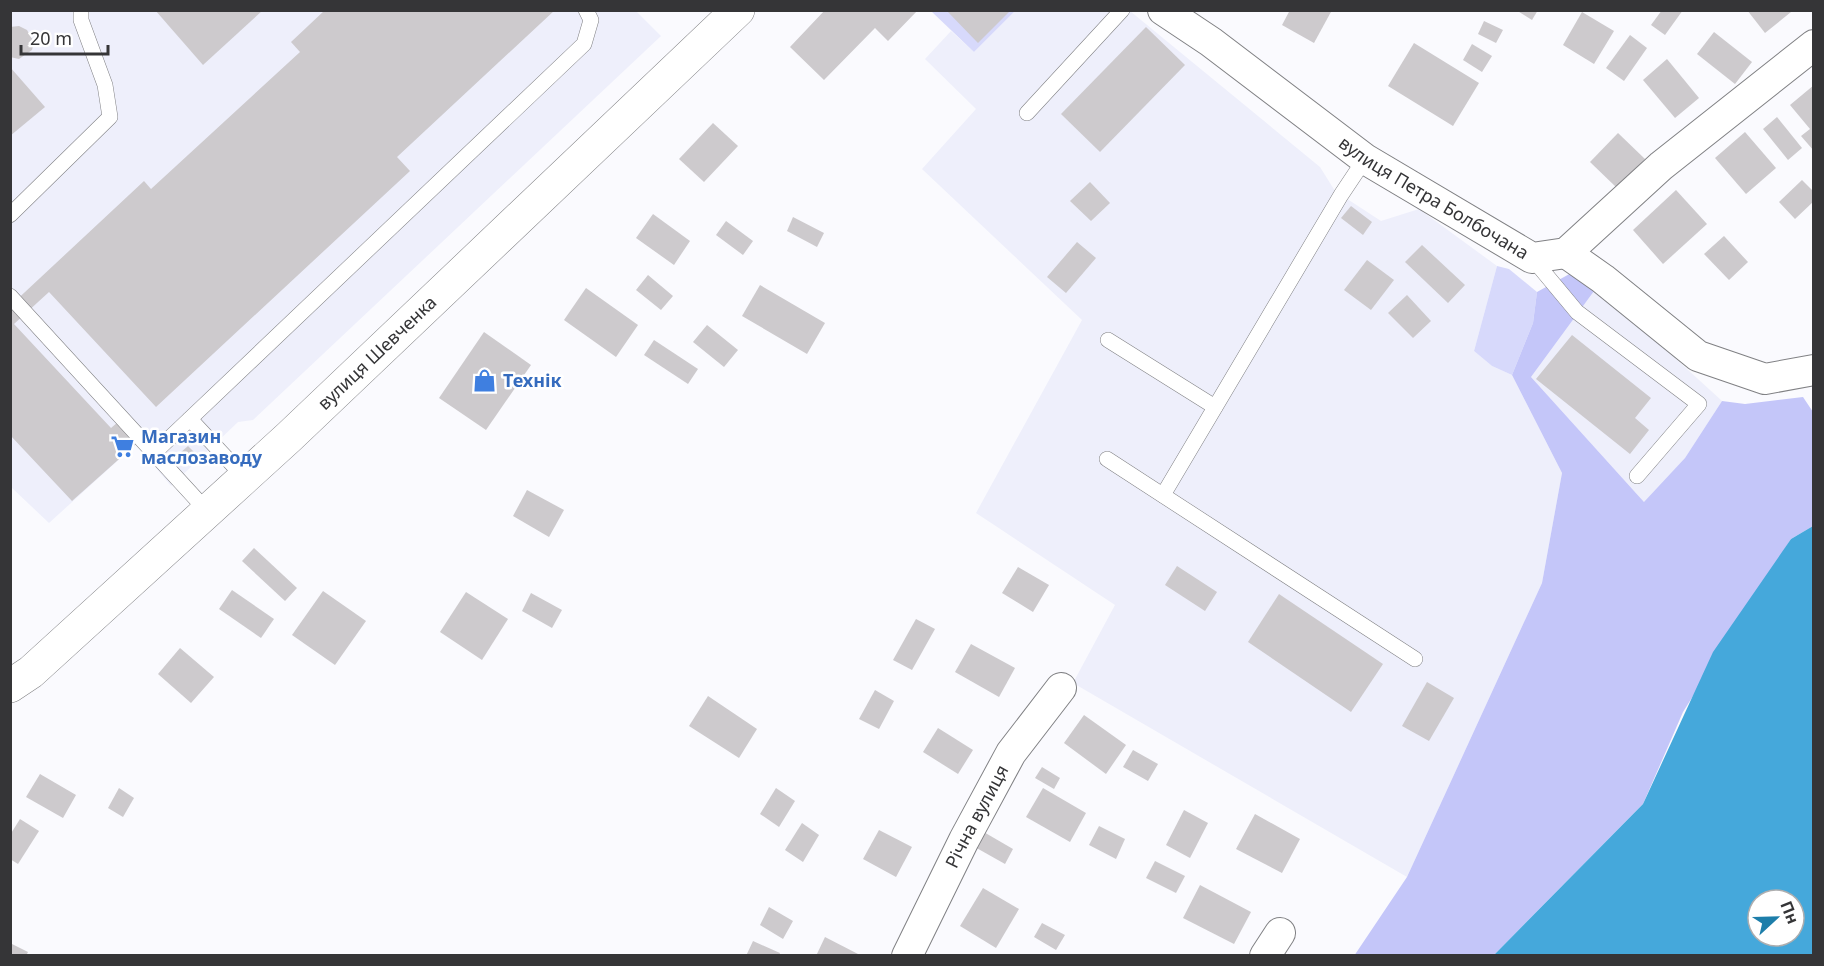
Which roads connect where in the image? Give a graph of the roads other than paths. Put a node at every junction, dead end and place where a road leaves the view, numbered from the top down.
1 (81, 10) edge
2 (586, 10) edge
3 (738, 10) edge
4 (1122, 10) edge
5 (1163, 10) edge
6 (1814, 45) edge
7 (1027, 113) dead end
8 (1365, 159) junction
9 (10, 215) edge
10 (1566, 253) junction
11 (1532, 258) junction
12 (10, 296) edge
13 (1108, 340) dead end
14 (1814, 370) edge
15 (1215, 407) junction
16 (190, 419) junction
17 (154, 453) junction
18 (1107, 459) dead end
19 (1637, 476) dead end
20 (245, 478) junction
21 (1163, 495) junction
22 (208, 512) junction
23 (1415, 659) dead end
24 (10, 686) edge
25 (1061, 688) dead end
26 (907, 956) edge

1 - 9 lane
2 - 16 lane
3 - 20 street, вулиця Шевченка
4 - 7 lane
5 - 8 street, вулиця Петра Болбочана
6 - 10 street
8 - 11 street, вулиця Петра Болбочана
8 - 15 lane
10 - 11 street, вулиця Петра Болбочана
10 - 14 street
11 - 19 lane
12 - 17 lane
13 - 15 lane
15 - 21 lane
16 - 17 lane
16 - 20 lane
17 - 22 lane
18 - 21 lane
20 - 22 street, вулиця Шевченка
21 - 23 lane
22 - 24 street, вулиця Шевченка
25 - 26 street, Річна вулиця

